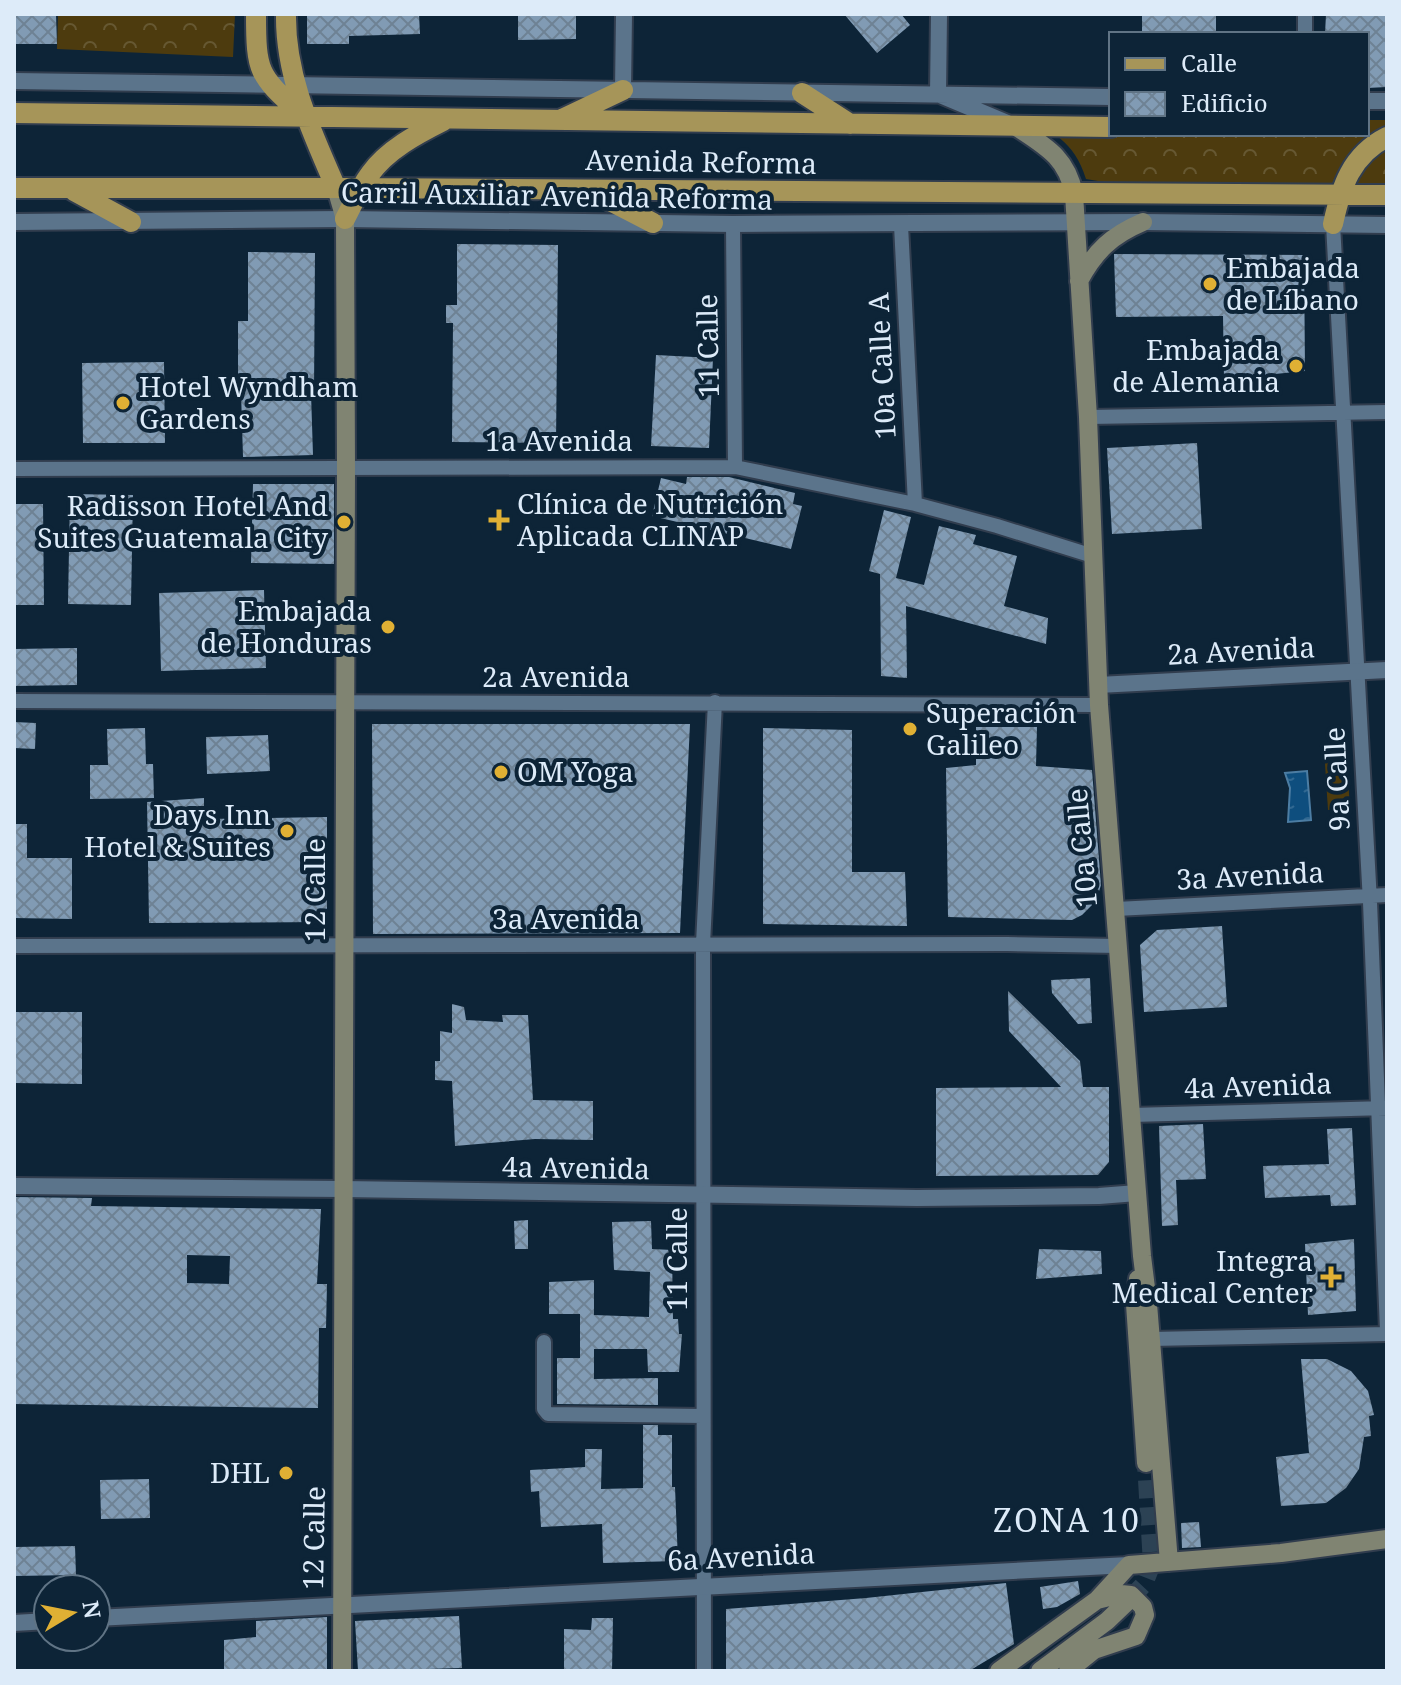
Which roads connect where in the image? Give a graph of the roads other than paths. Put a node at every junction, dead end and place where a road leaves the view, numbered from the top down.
1 (256, 14) edge
2 (286, 14) edge
3 (624, 14) edge
4 (939, 14) edge
5 (14, 81) edge
6 (269, 85) junction
7 (296, 85) junction
8 (623, 90) junction
9 (802, 93) junction
10 (938, 94) junction
11 (1109, 97) edge
12 (14, 113) edge
13 (243, 116) junction
14 (304, 117) junction
15 (446, 119) junction
16 (558, 121) junction
17 (850, 124) junction
18 (1015, 126) junction
19 (1109, 127) edge
20 (1387, 137) edge
21 (14, 188) edge
22 (336, 188) junction
23 (361, 188) junction
24 (70, 189) junction
25 (588, 189) junction
26 (1074, 194) junction
27 (1387, 195) edge
28 (1339, 196) junction
29 (345, 219) junction
30 (14, 222) edge
31 (131, 222) junction
32 (1143, 222) junction
33 (653, 223) junction
34 (1075, 223) junction
35 (733, 224) junction
36 (1333, 224) junction
37 (901, 225) junction
38 (1387, 225) edge
39 (1079, 281) junction
40 (1343, 412) junction
41 (1387, 412) edge
42 (1088, 417) junction
43 (346, 467) junction
44 (735, 467) junction
45 (14, 469) edge
46 (915, 504) junction
47 (1093, 556) junction
48 (1357, 670) junction
49 (1387, 670) edge
50 (1098, 685) junction
51 (14, 701) edge
52 (715, 702) junction
53 (344, 703) junction
54 (1099, 705) junction
55 (1387, 895) edge
56 (1369, 896) junction
57 (1116, 909) junction
58 (703, 944) junction
59 (344, 945) junction
60 (14, 946) edge
61 (1119, 946) junction
62 (1382, 1108) edge
63 (1131, 1115) junction
64 (14, 1186) edge
65 (343, 1189) junction
66 (1137, 1193) junction
67 (703, 1196) junction
68 (1142, 1256) junction
69 (1387, 1332) edge
70 (1151, 1339) junction
71 (544, 1342) dead end
72 (703, 1416) junction
73 (1146, 1463) tunnel mouth
74 (1387, 1539) edge
75 (1169, 1562) junction
76 (1129, 1565) junction
77 (704, 1587) junction
78 (1130, 1599) tunnel mouth
79 (1097, 1600) junction
80 (341, 1606) junction
81 (112, 1617) edge
82 (342, 1671) edge
83 (704, 1671) edge
84 (999, 1671) edge
85 (1040, 1671) edge
86 (1068, 1671) edge

1 - 6 main road, 12 Calle
2 - 7 main road, 12 Calle
3 - 8 street
4 - 10 street
5 - 6 street
6 - 7 street
6 - 13 main road
6 - 14 main road, 12 Calle
7 - 8 street
7 - 14 main road, 12 Calle
8 - 9 street
8 - 16 main road
9 - 10 street
9 - 17 main road
10 - 11 street
10 - 18 street, 10a Calle
12 - 13 main road, Avenida Reforma
13 - 14 main road, Avenida Reforma
14 - 15 main road, Avenida Reforma
14 - 22 main road, 12 Calle
15 - 16 main road, Avenida Reforma
15 - 23 main road
16 - 17 main road, Avenida Reforma
17 - 18 main road, Avenida Reforma
18 - 19 main road, Avenida Reforma
18 - 26 main road, 10a Calle
20 - 28 main road
21 - 24 main road, Avenida Reforma
22 - 23 main road, Avenida Reforma
22 - 24 main road, Avenida Reforma
22 - 29 main road, 12 Calle
23 - 25 main road, Avenida Reforma
23 - 29 main road
24 - 31 main road
25 - 26 main road, Avenida Reforma
25 - 33 main road
26 - 28 main road, Avenida Reforma
26 - 34 main road, 10a Calle
27 - 28 main road, Avenida Reforma
28 - 36 main road
29 - 31 street, Carril Auxiliar Avenida Reforma
29 - 33 street, Carril Auxiliar Avenida Reforma
29 - 43 main road, 12 Calle
30 - 31 street, Carril Auxiliar Avenida Reforma
32 - 34 street, Carril Auxiliar Avenida Reforma
32 - 36 street, Carril Auxiliar Avenida Reforma
32 - 39 main road
33 - 35 street, Carril Auxiliar Avenida Reforma
34 - 37 street, Carril Auxiliar Avenida Reforma
34 - 39 main road, 10a Calle
35 - 37 street, Carril Auxiliar Avenida Reforma
35 - 44 street, 11 Calle
36 - 38 street, Carril Auxiliar Avenida Reforma
36 - 40 street, 9a Calle
37 - 46 street, 10a Calle A
39 - 42 main road, 10a Calle
40 - 41 street
40 - 42 street
40 - 48 street, 9a Calle
42 - 47 main road, 10a Calle
43 - 44 street, 1a Avenida
43 - 45 street, 1a Avenida
43 - 53 main road, 12 Calle
44 - 46 street, 1a Avenida
46 - 47 street, 1a Avenida
47 - 50 main road, 10a Calle
48 - 49 street, 2a Avenida
48 - 50 street, 2a Avenida
48 - 56 street, 9a Calle
50 - 54 main road, 10a Calle
51 - 53 street, 2a Avenida
52 - 53 street, 2a Avenida
52 - 54 street, 2a Avenida
52 - 58 street, 11 Calle
53 - 59 main road, 12 Calle
54 - 57 main road, 10a Calle
55 - 56 street, 3a Avenida
56 - 57 street, 3a Avenida
56 - 62 street, 9a Calle
57 - 61 main road, 10a Calle
58 - 59 street, 3a Avenida
58 - 61 street, 3a Avenida
58 - 67 street, 11 Calle
59 - 60 street, 3a Avenida
59 - 65 main road, 12 Calle
61 - 63 main road, 10a Calle
62 - 63 street, 4a Avenida
62 - 69 street, 9a Calle
63 - 66 main road, 10a Calle
64 - 65 street, 4a Avenida
65 - 67 street, 4a Avenida
65 - 80 main road, 12 Calle
66 - 67 street, 4a Avenida
66 - 68 main road, 10a Calle
67 - 72 street, 11 Calle
68 - 70 main road, 10a Calle
68 - 73 main road
69 - 70 street
70 - 75 main road, 10a Calle
71 - 72 street
72 - 77 street, 11 Calle
74 - 75 main road, 6a Avenida
75 - 76 main road, 6a Avenida
76 - 77 street, 6a Avenida
76 - 79 main road
77 - 80 street, 6a Avenida
77 - 83 street, 11 Calle
78 - 85 main road
79 - 84 main road
79 - 86 main road
80 - 81 street, 6a Avenida
80 - 82 main road, 12 Calle

